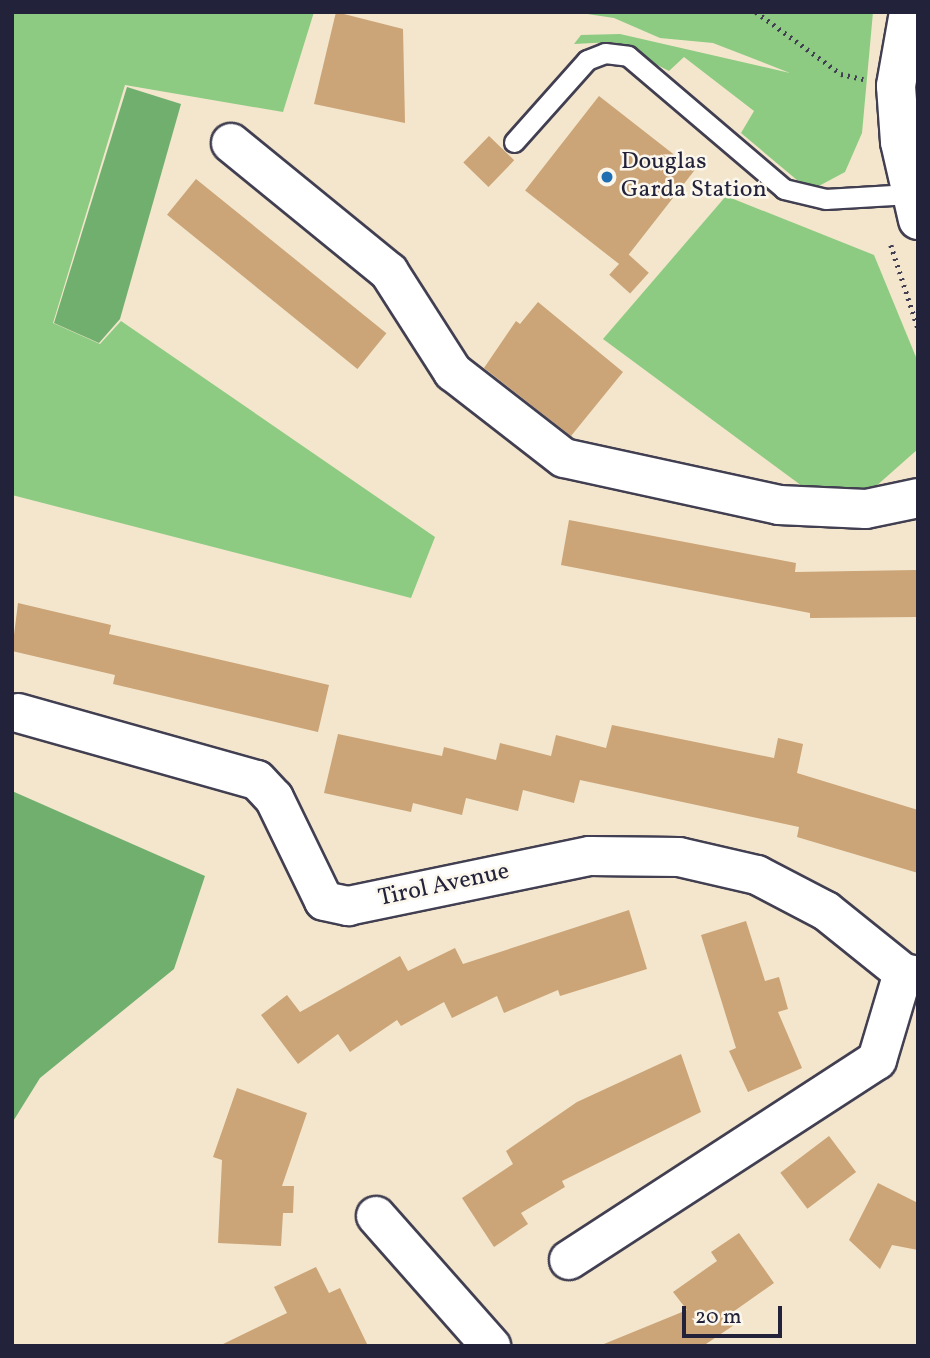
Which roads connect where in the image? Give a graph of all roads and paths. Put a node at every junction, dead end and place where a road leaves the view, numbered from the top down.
1 (756, 12) edge
2 (909, 12) edge
3 (896, 86) junction
4 (514, 142) dead end
5 (231, 143) dead end
6 (913, 207) edge
7 (918, 498) edge
8 (18, 713) dead end
9 (910, 974) edge
10 (376, 1216) dead end
11 (569, 1260) dead end
12 (491, 1346) edge

1 - 3 path
2 - 3 street
3 - 6 street
4 - 6 lane
5 - 7 street
8 - 9 street, Tirol Avenue
9 - 11 street
10 - 12 street

